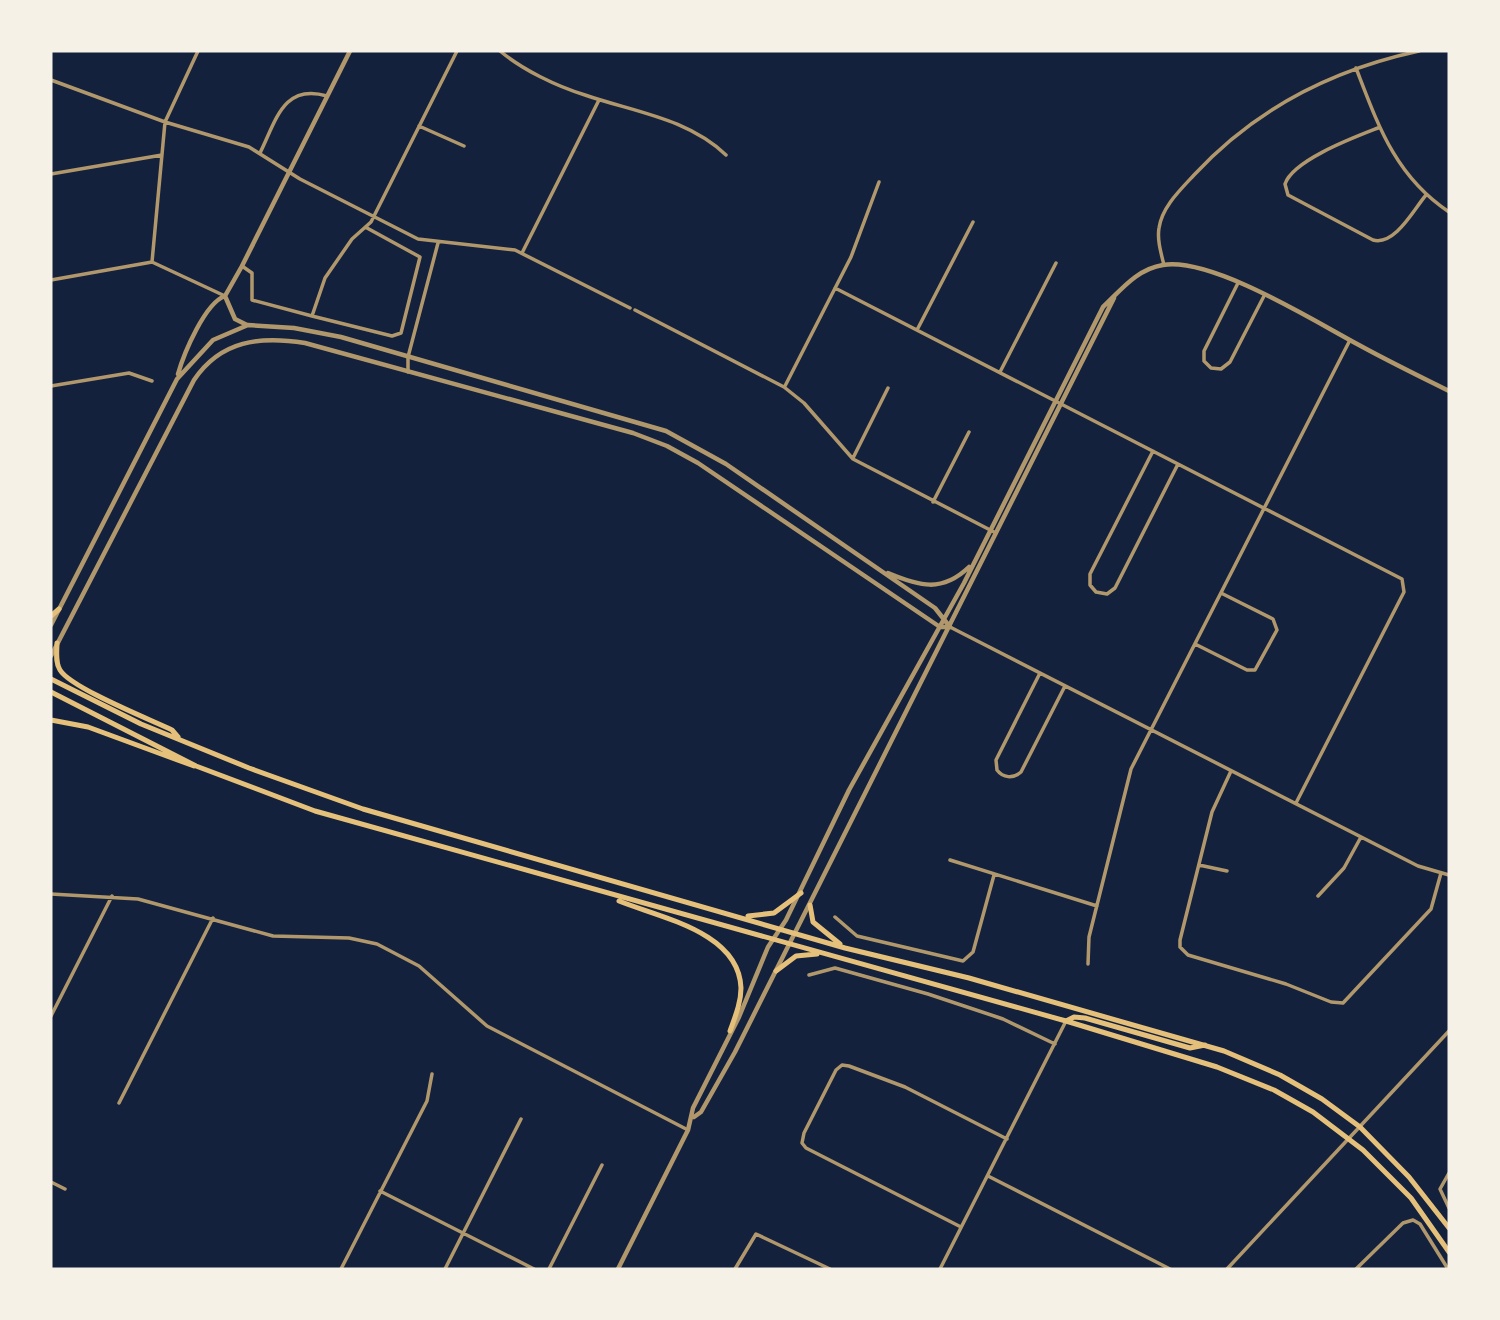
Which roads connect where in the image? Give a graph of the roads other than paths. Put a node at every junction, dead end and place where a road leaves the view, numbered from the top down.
1 (198, 51) edge
2 (350, 51) edge
3 (457, 51) edge
4 (500, 51) edge
5 (1419, 51) edge
6 (1356, 67) junction
7 (52, 79) edge
8 (327, 96) junction
9 (599, 100) junction
10 (164, 122) junction
11 (419, 126) junction
12 (1378, 128) junction
13 (464, 146) dead end
14 (260, 153) junction
15 (162, 155) junction
16 (726, 155) dead end
17 (289, 172) junction
18 (51, 174) edge
19 (879, 182) dead end
20 (1426, 195) junction
21 (1449, 212) edge
22 (373, 216) junction
23 (973, 222) dead end
24 (367, 229) junction
25 (438, 243) junction
26 (522, 253) junction
27 (152, 262) junction
28 (1056, 263) dead end
29 (1164, 265) junction
30 (242, 266) junction
31 (51, 280) edge
32 (1238, 283) junction
33 (835, 288) junction
34 (225, 296) junction
35 (1115, 296) junction
36 (1264, 296) junction
37 (312, 316) junction
38 (248, 325) junction
39 (917, 330) junction
40 (1350, 340) junction
41 (408, 357) junction
42 (399, 369) junction
43 (408, 372) junction
44 (1000, 373) junction
45 (177, 379) junction
46 (152, 381) dead end
47 (51, 386) edge
48 (785, 387) junction
49 (888, 388) dead end
50 (1449, 391) edge
51 (1055, 401) junction
52 (1062, 404) junction
53 (969, 432) dead end
54 (1153, 451) junction
55 (853, 458) junction
56 (1178, 464) junction
57 (933, 502) junction
58 (1264, 508) junction
59 (989, 530) junction
60 (996, 534) junction
61 (972, 564) junction
62 (879, 569) junction
63 (1221, 593) junction
64 (59, 610) junction
65 (51, 616) edge
66 (946, 617) junction
67 (51, 625) edge
68 (940, 627) junction
69 (950, 627) junction
70 (57, 643) junction
71 (1195, 644) junction
72 (51, 656) edge
73 (1040, 673) junction
74 (51, 679) edge
75 (1065, 686) junction
76 (51, 692) edge
77 (51, 720) edge
78 (1151, 730) junction
79 (180, 740) junction
80 (195, 766) junction
81 (1231, 771) junction
82 (1296, 803) junction
83 (1361, 836) junction
84 (950, 860) dead end
85 (1199, 865) junction
86 (1227, 871) dead end
87 (1441, 873) junction
88 (994, 875) junction
89 (1449, 875) edge
90 (597, 892) junction
91 (801, 892) junction
92 (51, 894) edge
93 (112, 896) junction
94 (1318, 896) dead end
95 (810, 905) junction
96 (1097, 906) junction
97 (744, 916) junction
98 (213, 918) junction
99 (835, 918) dead end
100 (782, 928) junction
101 (796, 933) junction
102 (774, 939) junction
103 (790, 944) junction
104 (845, 948) junction
105 (822, 954) junction
106 (1088, 964) dead end
107 (776, 971) junction
108 (809, 975) dead end
109 (51, 1016) edge
110 (1066, 1021) junction
111 (730, 1031) junction
112 (1449, 1031) edge
113 (1055, 1044) junction
114 (1206, 1045) junction
115 (432, 1074) dead end
116 (119, 1102) dead end
117 (693, 1118) junction
118 (521, 1119) dead end
119 (1360, 1127) junction
120 (688, 1130) junction
121 (1007, 1139) junction
122 (1349, 1139) junction
123 (602, 1165) dead end
124 (1449, 1173) edge
125 (988, 1175) junction
126 (51, 1182) edge
127 (65, 1189) dead end
128 (380, 1191) junction
129 (1449, 1208) edge
130 (961, 1227) junction
131 (1449, 1228) edge
132 (463, 1234) junction
133 (1449, 1252) edge
134 (341, 1269) edge
135 (445, 1269) edge
136 (534, 1269) edge
137 (549, 1269) edge
138 (618, 1269) edge
139 (735, 1269) edge
140 (830, 1269) edge
141 (940, 1269) edge
142 (1170, 1269) edge
143 (1227, 1269) edge
144 (1356, 1269) edge
145 (1448, 1269) edge

1 - 10 street
2 - 8 street
3 - 11 street
4 - 9 street
5 - 6 street
6 - 12 street
6 - 29 street
7 - 10 street
8 - 14 street
8 - 17 street
9 - 16 street
9 - 26 street
10 - 14 street
10 - 15 street
11 - 13 street
11 - 22 street
12 - 20 street
12 - 20 street
14 - 17 street
15 - 18 street
15 - 27 street
17 - 22 street
17 - 30 street
19 - 33 street
20 - 21 street
22 - 24 street
22 - 25 street
23 - 39 street
24 - 37 street
24 - 37 street
25 - 26 street
25 - 41 street
26 - 48 street
27 - 31 street
27 - 34 street
28 - 44 street
29 - 32 street
29 - 35 street
30 - 34 street
30 - 37 street
32 - 36 street
32 - 36 street
33 - 39 street
33 - 48 street
34 - 38 street
34 - 45 street
35 - 51 street
35 - 52 street
36 - 40 street
38 - 41 street
38 - 45 street
39 - 44 street
40 - 50 street
40 - 58 street
41 - 42 street
41 - 43 street
41 - 62 street
42 - 43 street
42 - 70 street
43 - 68 street
44 - 51 street
45 - 64 street
46 - 47 street
48 - 55 street
49 - 55 street
51 - 52 street
51 - 59 street
52 - 54 street
52 - 60 street
53 - 57 street
54 - 56 street
54 - 56 street
55 - 57 street
56 - 58 street
57 - 59 street
58 - 63 street
58 - 82 street
59 - 60 street
59 - 61 street
60 - 69 street
61 - 62 street
61 - 66 street
62 - 66 street
63 - 71 street
63 - 71 street
64 - 65 main road
64 - 67 street
66 - 68 street
66 - 69 street
68 - 69 street
68 - 91 street
69 - 73 street
69 - 95 street
70 - 72 street
70 - 79 main road
71 - 78 street
73 - 75 street
73 - 75 street
74 - 79 main road
75 - 78 street
76 - 80 main road
77 - 80 main road
78 - 81 street
78 - 96 street
79 - 97 main road
80 - 90 main road
81 - 82 street
81 - 85 street
82 - 83 street
83 - 87 street
83 - 94 street
84 - 88 street
85 - 86 street
85 - 87 street
87 - 89 street
88 - 96 street
88 - 99 street
90 - 102 main road
90 - 111 main road
91 - 97 main road
91 - 100 street
92 - 93 street
93 - 98 street
93 - 109 street
95 - 101 street
95 - 104 main road
96 - 106 street
97 - 100 main road
98 - 116 street
98 - 120 street
100 - 101 main road
100 - 102 street
101 - 103 street
101 - 104 main road
102 - 103 main road
102 - 111 street
103 - 105 main road
103 - 107 street
104 - 114 main road
105 - 107 main road
105 - 110 main road
107 - 117 street
108 - 113 street
110 - 113 street
110 - 114 main road
110 - 122 main road
111 - 117 street
112 - 119 street
113 - 121 street
114 - 119 main road
115 - 128 street
117 - 120 street
118 - 132 street
119 - 122 street
119 - 131 main road
120 - 138 street
121 - 125 street
121 - 130 street
122 - 133 main road
122 - 143 street
123 - 137 street
124 - 129 street
125 - 130 street
125 - 142 street
126 - 127 street
128 - 132 street
128 - 134 street
130 - 141 street
132 - 135 street
132 - 136 street
139 - 140 street
144 - 145 street

